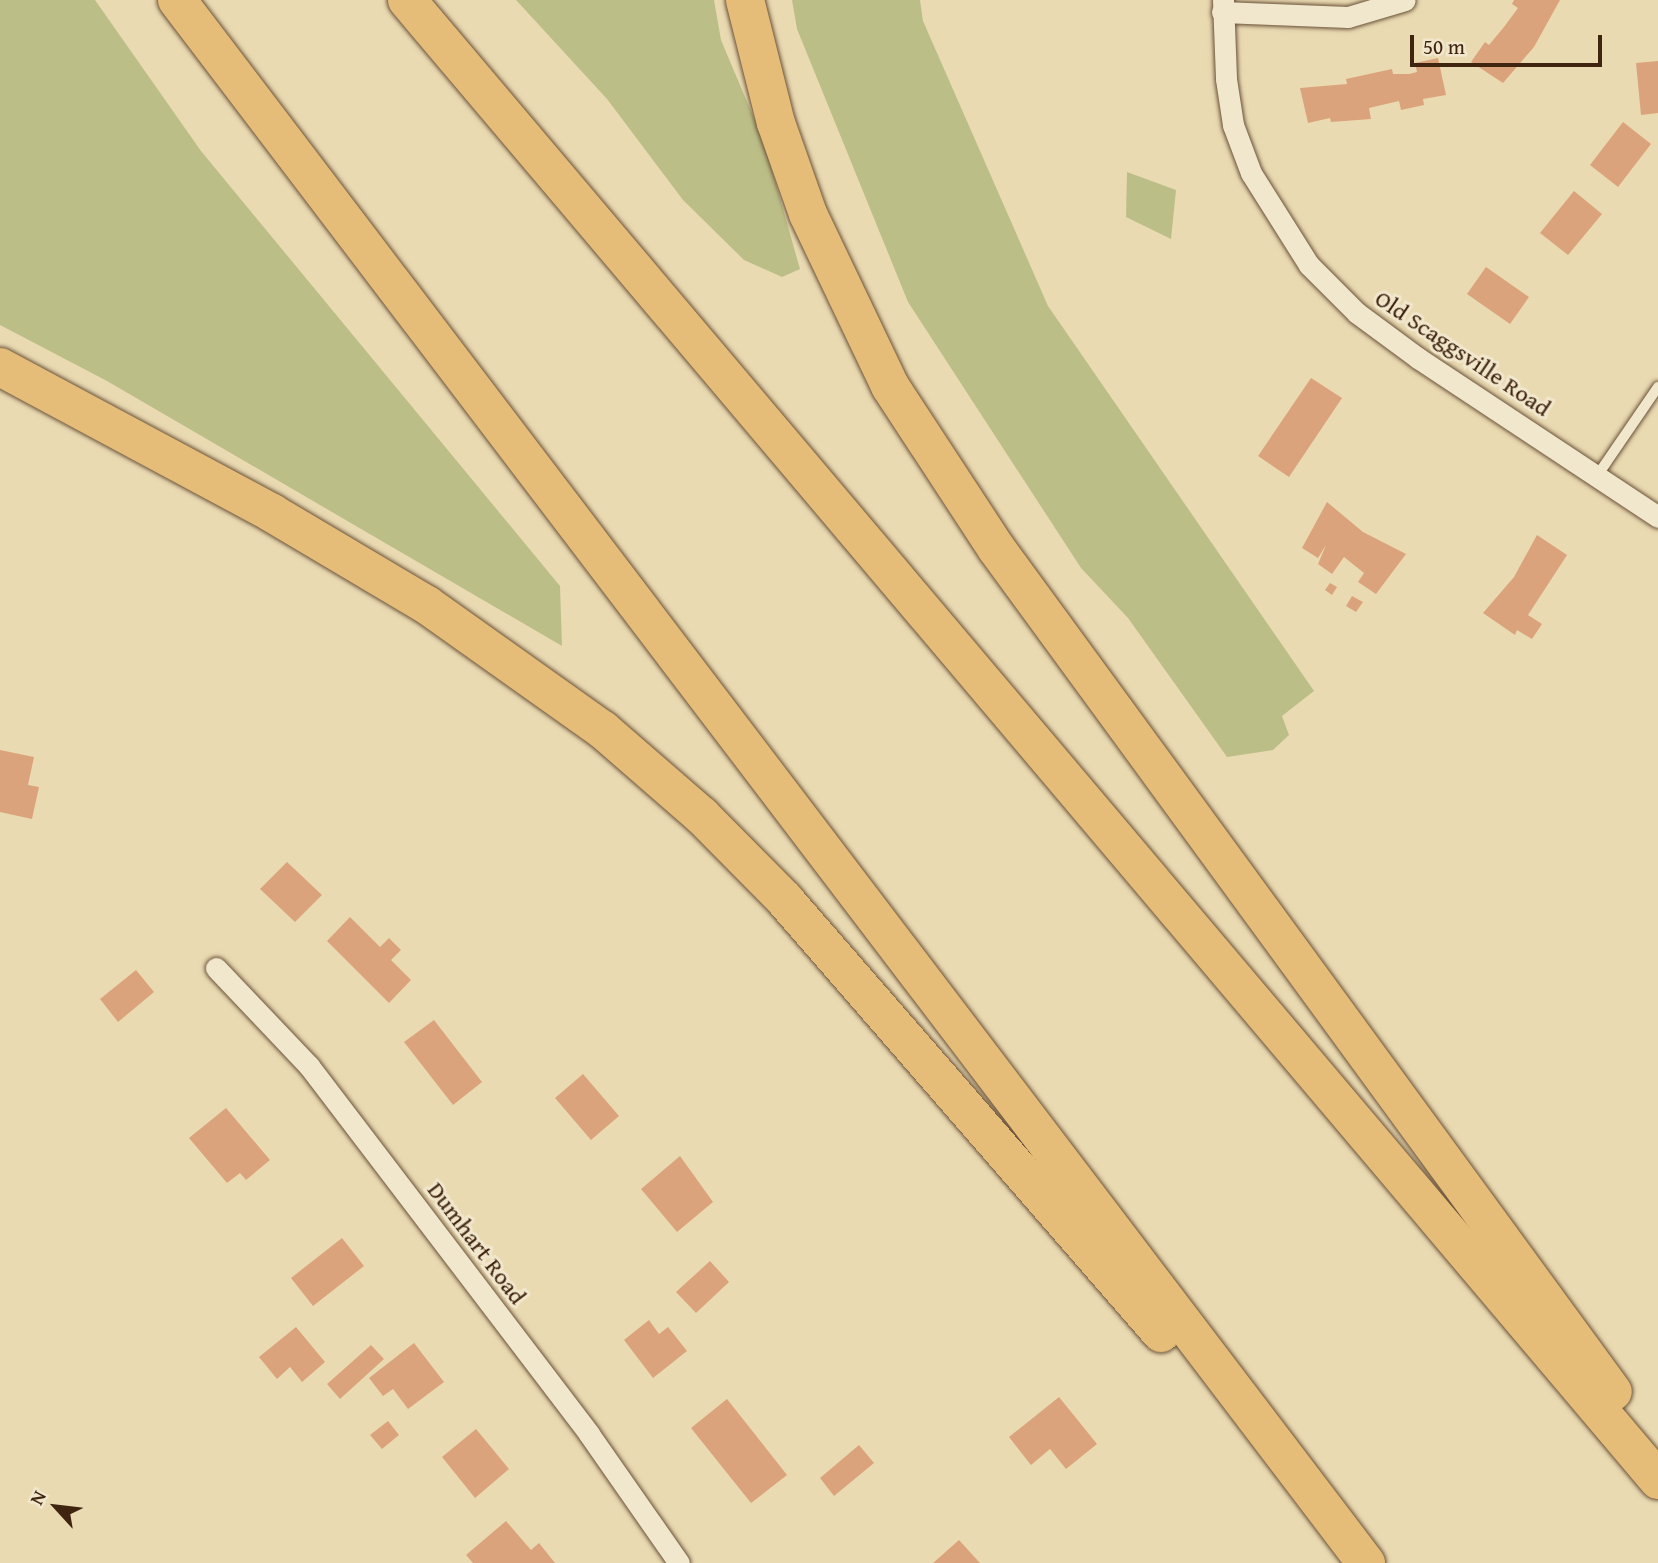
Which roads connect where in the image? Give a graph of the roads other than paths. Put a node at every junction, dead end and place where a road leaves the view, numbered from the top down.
1 (177, 0) edge
2 (407, 0) edge
3 (745, 0) edge
4 (1405, 0) edge
5 (1222, 6) edge
6 (0, 368) edge
7 (1658, 387) edge
8 (1597, 476) junction
9 (1658, 517) edge
10 (216, 968) dead end
11 (1658, 1457) edge
12 (1658, 1480) edge
13 (679, 1563) edge
14 (1358, 1563) edge
15 (1366, 1563) edge

1 - 15 highway
2 - 12 highway
3 - 11 highway
4 - 5 street
5 - 8 street, Old Scaggsville Road
6 - 14 highway
7 - 8 lane
8 - 9 street, Old Scaggsville Road
10 - 13 street, Dumhart Road

